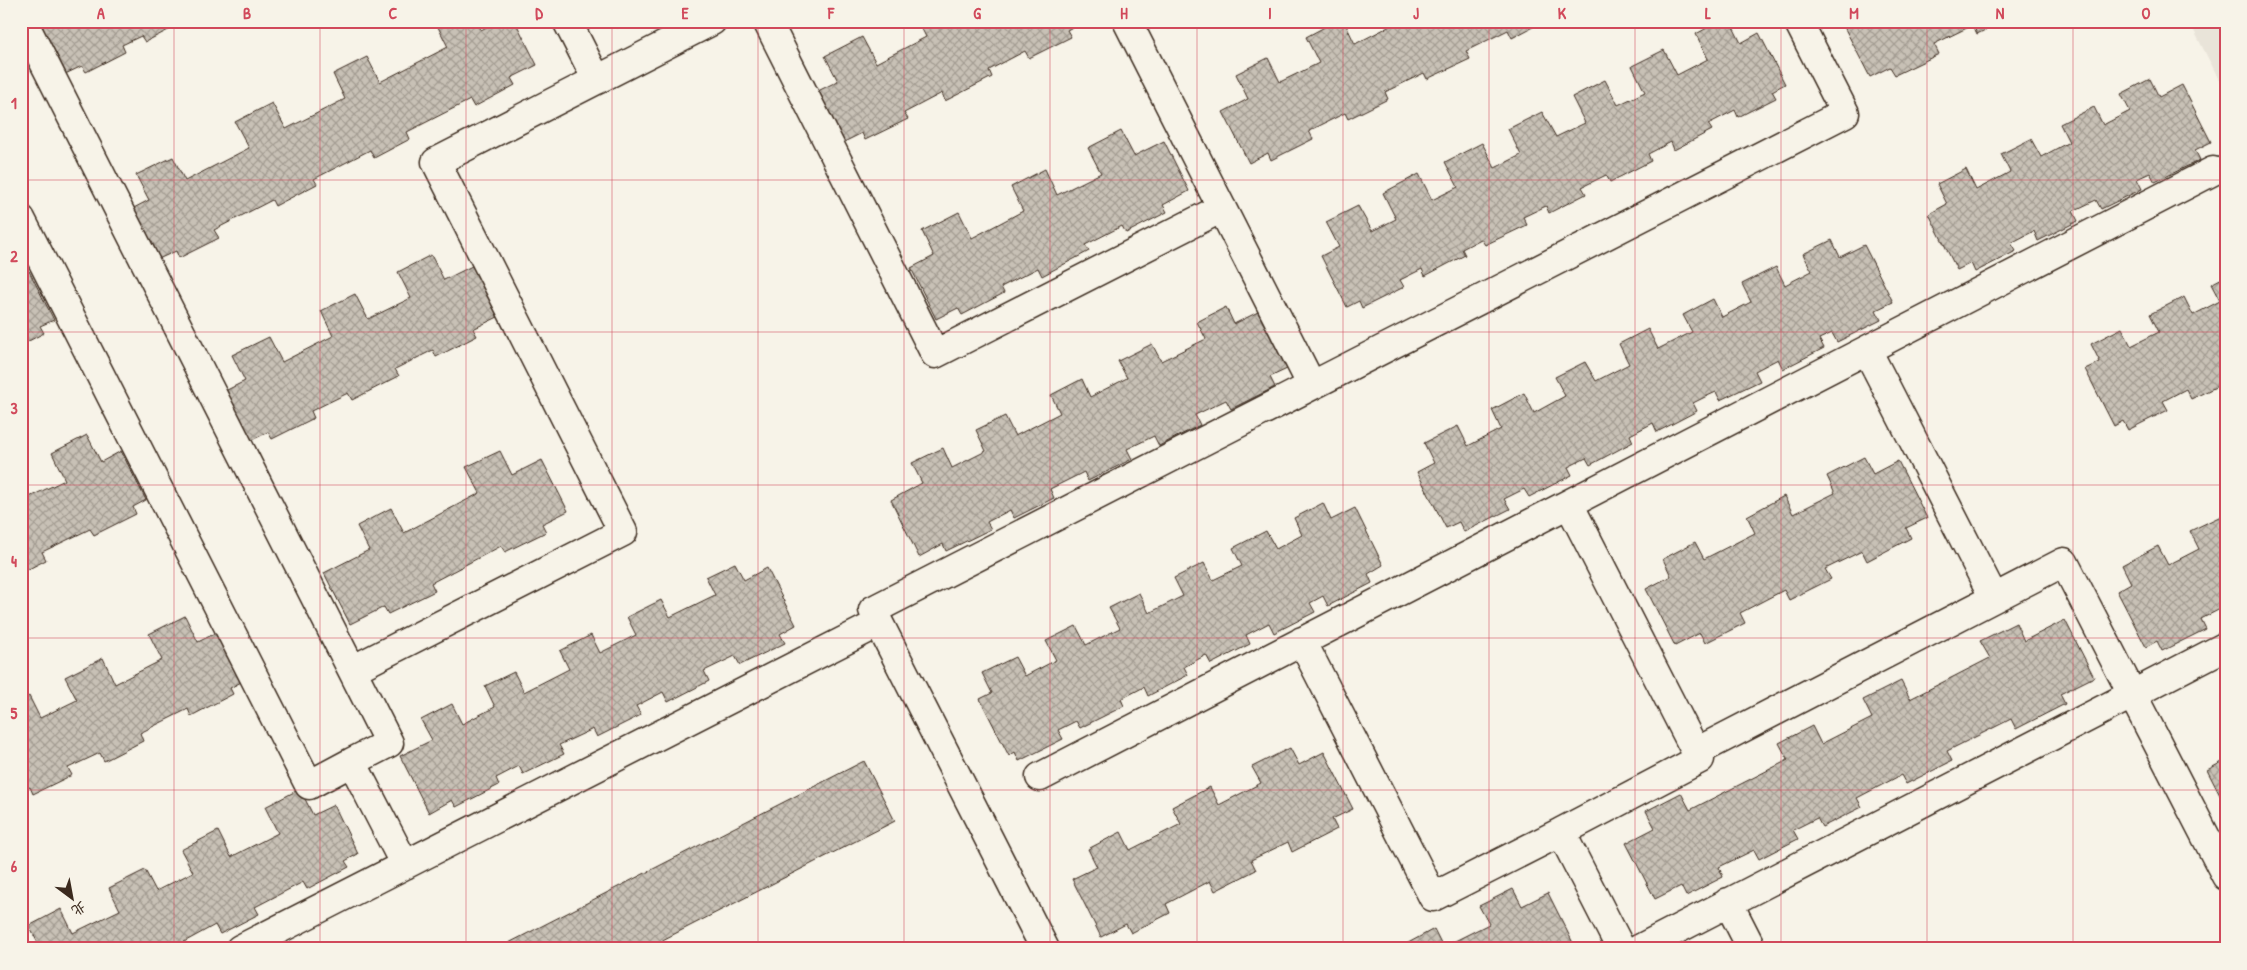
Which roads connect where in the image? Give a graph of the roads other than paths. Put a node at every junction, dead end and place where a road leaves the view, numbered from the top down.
1 (22, 21) edge
2 (567, 21) edge
3 (712, 21) edge
4 (766, 21) edge
5 (1127, 21) edge
6 (1798, 21) edge
7 (597, 80) junction
8 (2213, 170) dead end
9 (1222, 208) junction
10 (21, 219) edge
11 (1867, 350) junction
12 (1312, 384) junction
13 (1569, 504) junction
14 (1994, 598) junction
15 (879, 623) junction
16 (1302, 641) junction
17 (2226, 646) edge
18 (352, 670) junction
19 (2132, 694) junction
20 (1696, 752) junction
21 (352, 762) junction
22 (1040, 777) dead end
23 (1561, 832) junction
24 (405, 865) junction
25 (2226, 876) edge
26 (1728, 902) junction
27 (240, 949) edge
28 (1045, 949) edge
29 (1621, 949) edge
30 (1639, 949) edge
31 (1752, 949) edge

1 - 18 lane
2 - 7 lane
3 - 7 lane
4 - 9 lane
5 - 9 lane
6 - 12 lane
7 - 18 lane
8 - 11 lane
9 - 12 lane
10 - 21 lane
11 - 13 lane
11 - 14 lane
12 - 15 lane
13 - 16 lane
13 - 20 lane
14 - 19 lane
14 - 20 lane
15 - 24 lane
15 - 28 lane
16 - 22 lane
16 - 23 lane
17 - 19 lane
18 - 21 lane
19 - 25 lane
19 - 26 lane
20 - 23 lane
21 - 24 lane
23 - 29 lane
24 - 27 lane
26 - 30 lane
26 - 31 lane

